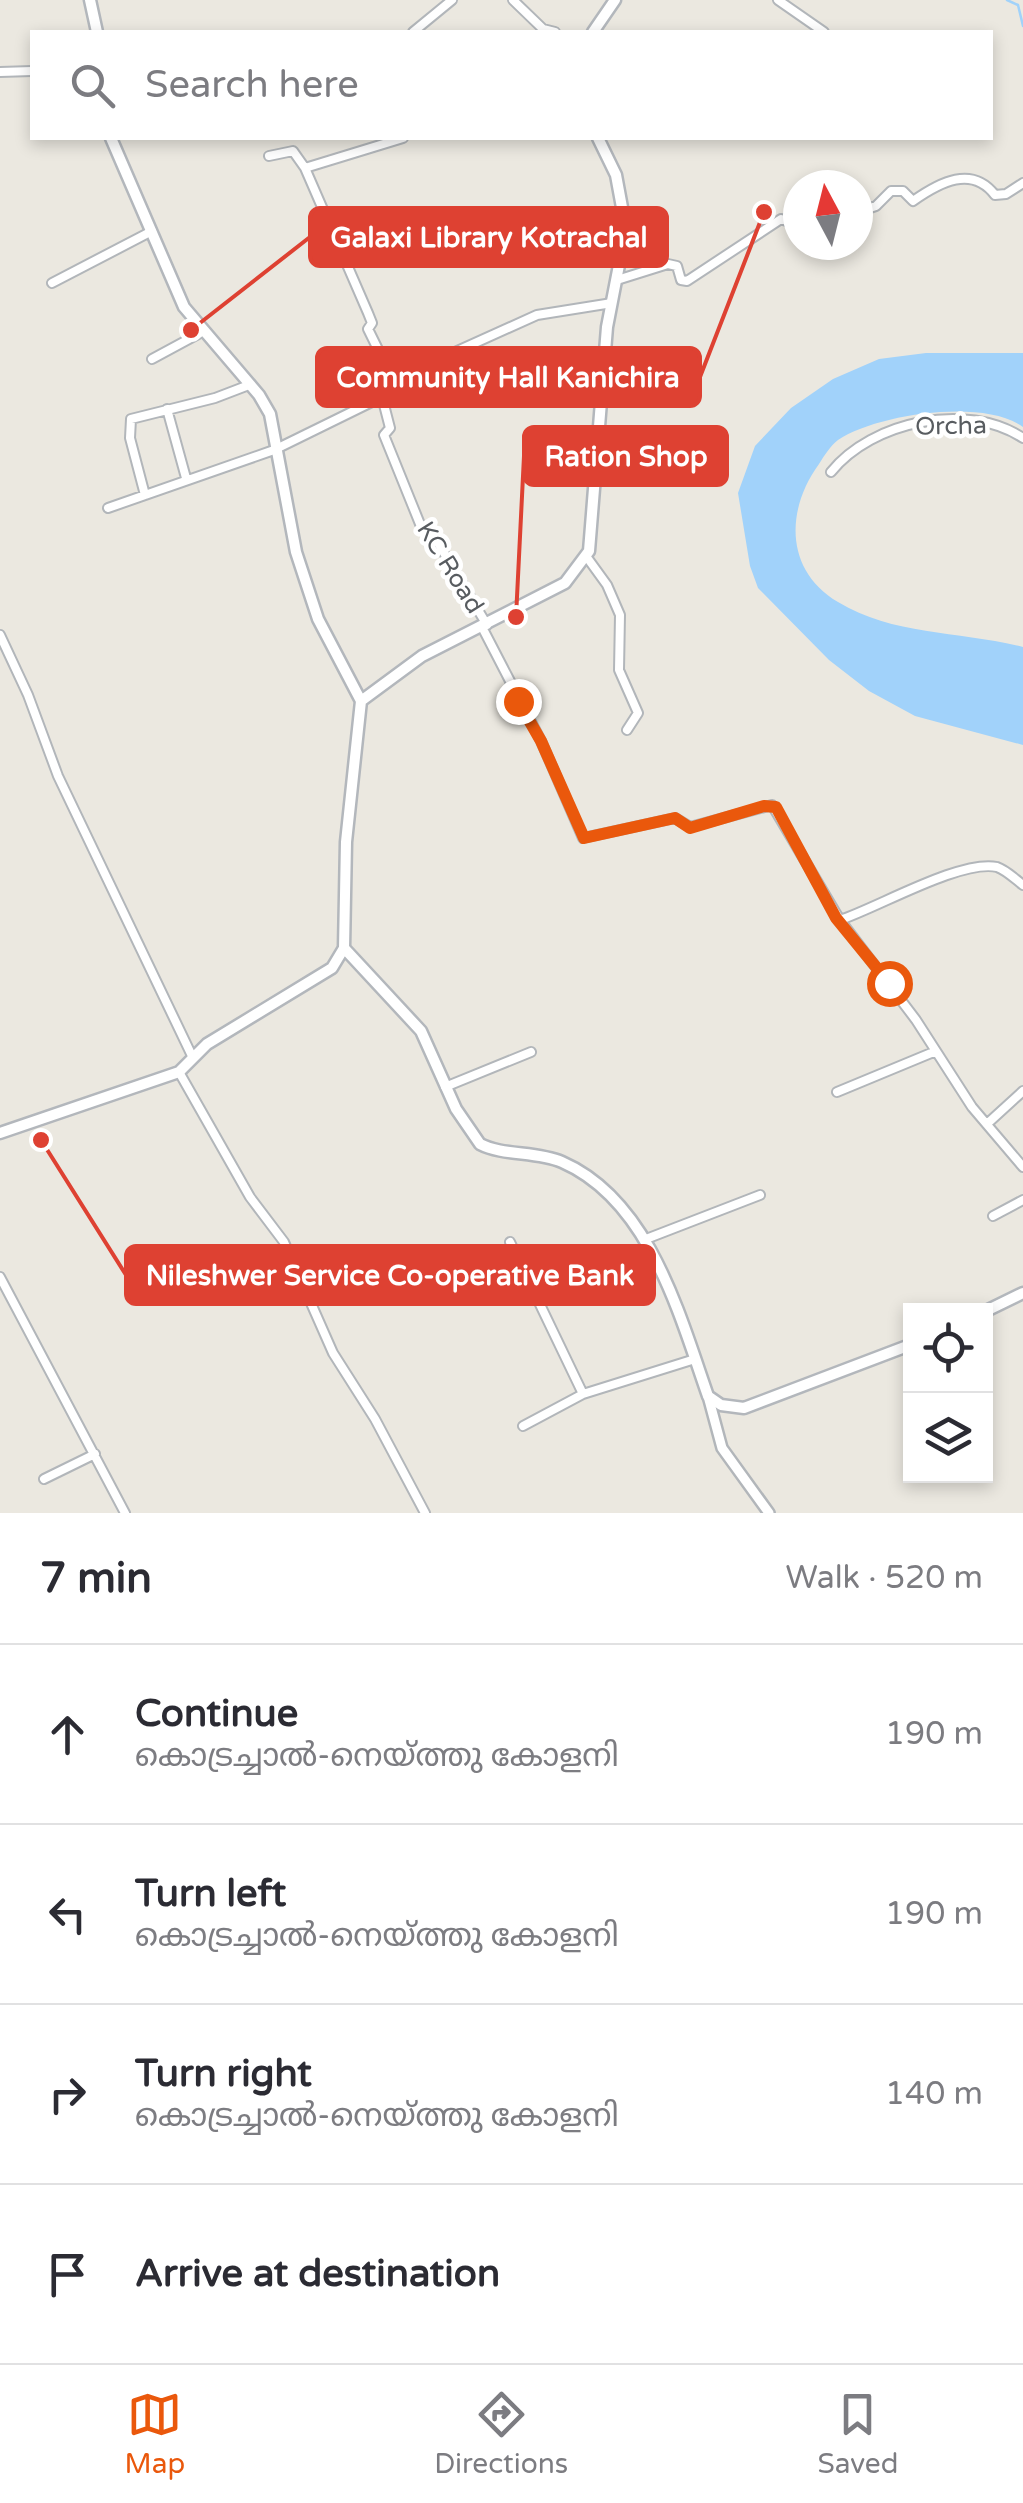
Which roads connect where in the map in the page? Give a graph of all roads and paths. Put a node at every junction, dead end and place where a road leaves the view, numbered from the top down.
1 (90, 0) edge
2 (452, 0) edge
3 (513, 0) edge
4 (615, 0) edge
5 (778, 0) edge
6 (97, 30) edge
7 (415, 30) edge
8 (547, 30) edge
9 (594, 30) edge
10 (821, 30) edge
11 (0, 72) edge
12 (30, 72) edge
13 (112, 140) edge
14 (396, 140) edge
15 (599, 140) edge
16 (268, 156) dead end
17 (305, 168) junction
18 (1023, 183) edge
19 (873, 207) edge
20 (783, 220) edge
21 (152, 231) junction
22 (617, 280) junction
23 (52, 283) dead end
24 (612, 303) junction
25 (202, 332) junction
26 (152, 359) dead end
27 (393, 380) junction
28 (249, 384) junction
29 (382, 397) junction
30 (168, 409) junction
31 (1023, 438) edge
32 (274, 450) junction
33 (831, 472) dead end
34 (186, 478) junction
35 (145, 496) junction
36 (108, 508) dead end
37 (586, 556) junction
38 (484, 626) junction
39 (0, 635) edge
40 (360, 701) junction
41 (627, 730) dead end
42 (1023, 885) edge
43 (840, 920) junction
44 (344, 948) junction
45 (936, 1051) junction
46 (531, 1052) dead end
47 (193, 1058) junction
48 (179, 1072) junction
49 (445, 1087) junction
50 (1023, 1090) edge
51 (837, 1092) dead end
52 (988, 1123) junction
53 (0, 1133) edge
54 (1023, 1166) edge
55 (760, 1195) dead end
56 (1023, 1200) edge
57 (993, 1216) dead end
58 (646, 1239) junction
59 (510, 1242) dead end
60 (0, 1277) edge
61 (1023, 1293) edge
62 (993, 1308) edge
63 (903, 1349) edge
64 (695, 1359) junction
65 (582, 1394) junction
66 (708, 1396) junction
67 (523, 1426) dead end
68 (95, 1454) junction
69 (44, 1478) dead end
70 (125, 1513) edge
71 (425, 1513) edge
72 (769, 1513) edge

1 - 6 main road
2 - 7 street
3 - 8 street
4 - 9 main road
5 - 10 street
11 - 12 street
13 - 21 main road
14 - 17 street
15 - 22 main road
16 - 17 street
17 - 27 street
18 - 19 street
20 - 22 street
21 - 23 street
21 - 25 main road
22 - 24 main road
24 - 27 street
24 - 37 main road
25 - 26 street
25 - 28 main road
27 - 29 street
28 - 30 street
28 - 32 main road
29 - 32 street
29 - 38 street, KC Road
30 - 34 street
30 - 35 street
31 - 33 street, Orcha
32 - 34 street
32 - 40 main road
34 - 35 street
35 - 36 street
37 - 38 main road
37 - 41 street
38 - 40 main road
38 - 43 street, KC Road
39 - 47 street
40 - 44 main road
42 - 43 street
43 - 45 street
44 - 47 main road
44 - 49 main road
45 - 51 street
45 - 52 street
46 - 49 street
47 - 48 main road
48 - 53 main road
48 - 71 street
49 - 58 main road
50 - 52 street
52 - 54 street
55 - 58 street
56 - 57 street
58 - 64 main road
59 - 65 street
60 - 68 street
61 - 62 main road
63 - 66 main road
64 - 65 street
64 - 66 main road
65 - 67 street
66 - 72 street
68 - 69 street
68 - 70 street

